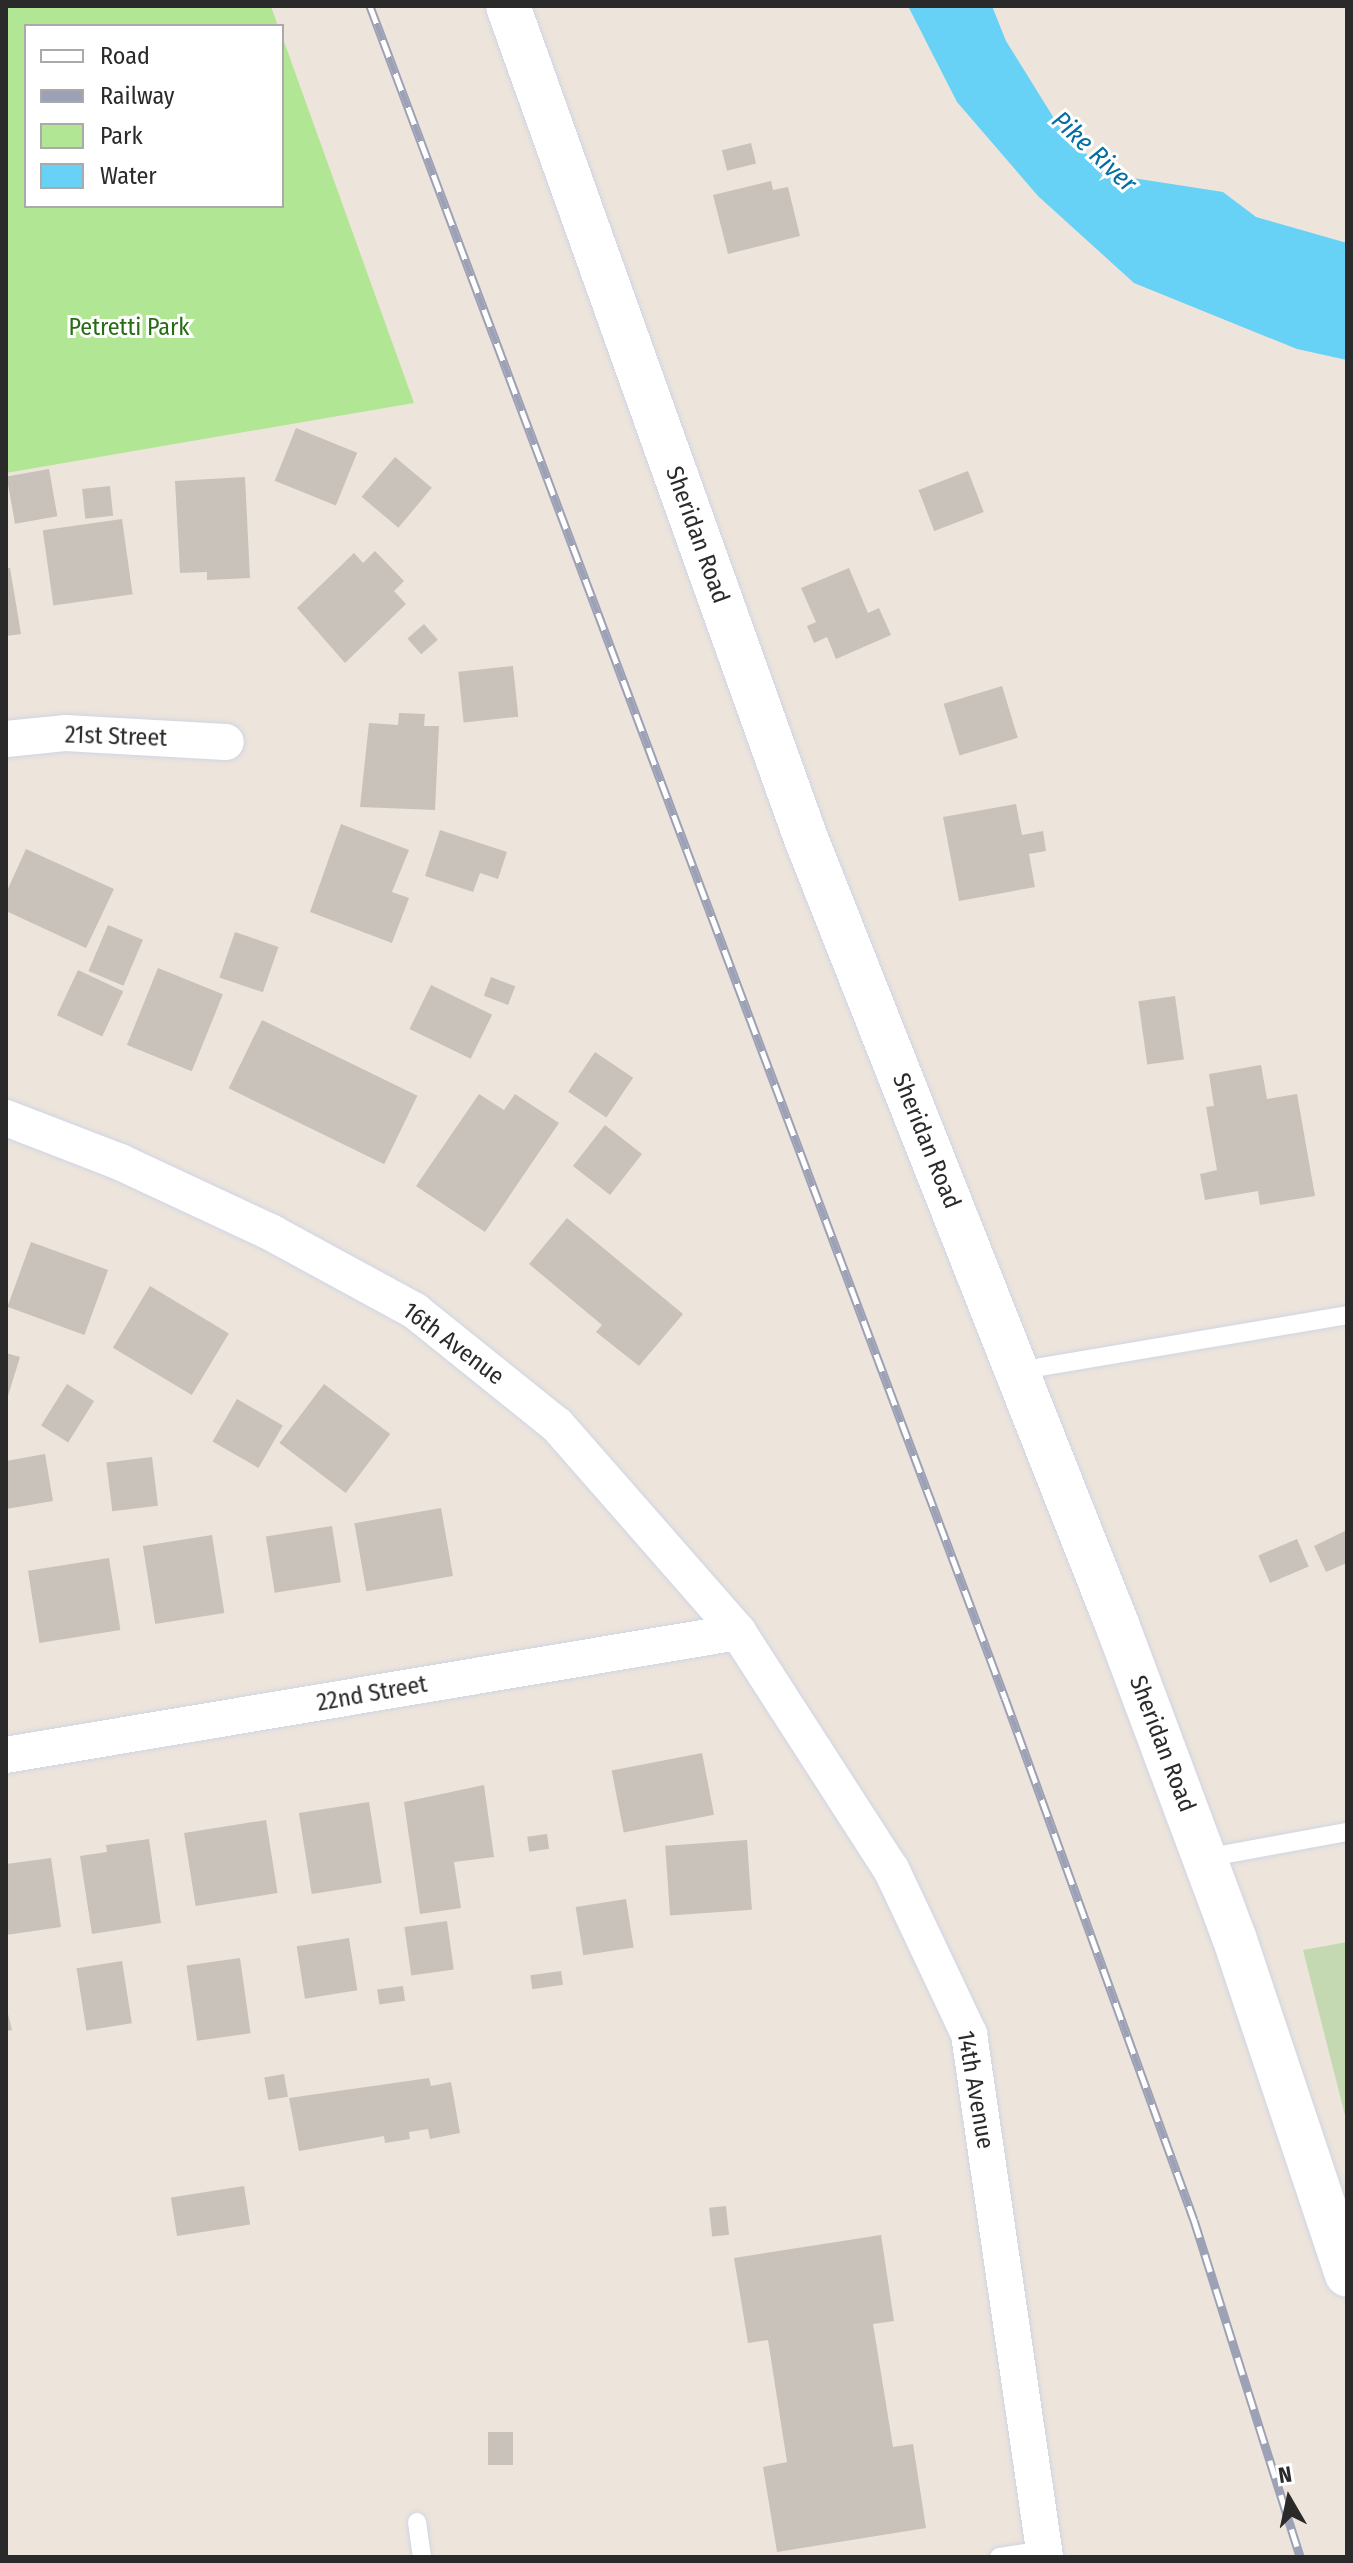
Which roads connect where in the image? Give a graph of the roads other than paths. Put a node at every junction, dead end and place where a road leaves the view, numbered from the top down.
1 (508, 6) edge
2 (6, 739) edge
3 (226, 742) dead end
4 (6, 1118) edge
5 (1347, 1315) edge
6 (1017, 1371) junction
7 (738, 1632) junction
8 (6, 1755) edge
9 (1347, 1832) edge
10 (1205, 1858) junction
11 (1347, 2275) edge
12 (417, 2522) dead end
13 (1044, 2554) edge
14 (422, 2557) edge
15 (999, 2557) edge

1 - 6 street, Sheridan Road
2 - 3 street, 21st Street
4 - 7 street, 16th Avenue
5 - 6 lane
6 - 10 street, Sheridan Road
7 - 8 street, 22nd Street
7 - 13 street, 14th Avenue
9 - 10 lane
10 - 11 street, Sheridan Road
12 - 14 lane
13 - 15 lane

